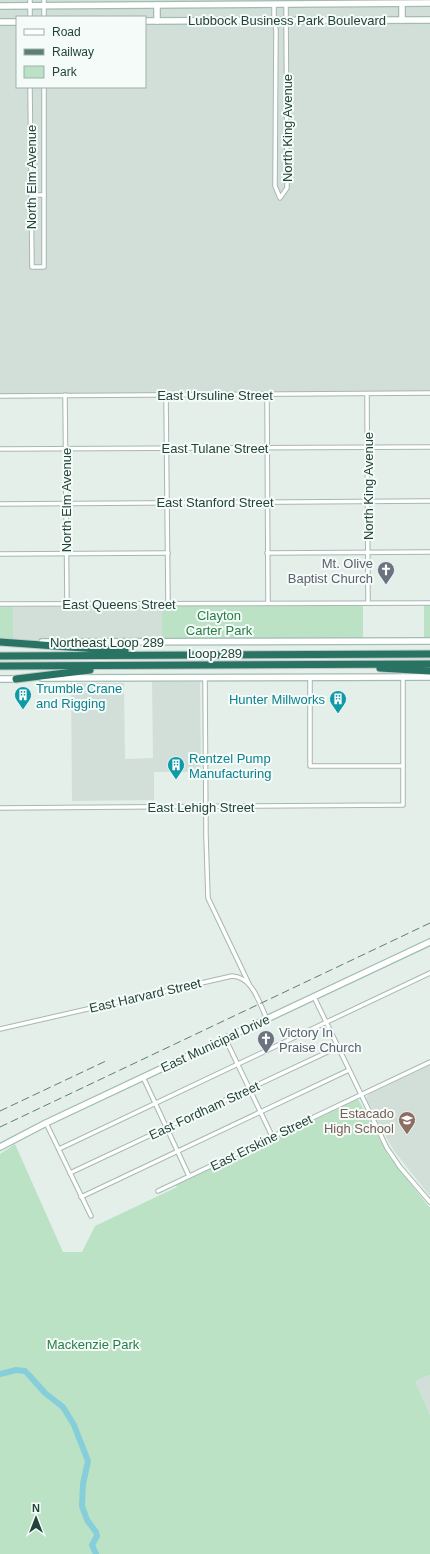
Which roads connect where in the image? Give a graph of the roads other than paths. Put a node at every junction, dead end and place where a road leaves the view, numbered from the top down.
1 (30, 3) edge
2 (44, 3) edge
3 (274, 4) junction
4 (286, 4) junction
5 (402, 4) junction
6 (430, 4) edge
7 (157, 5) junction
8 (0, 6) edge
9 (30, 16) edge
10 (44, 16) edge
11 (274, 20) junction
12 (286, 20) junction
13 (402, 20) junction
14 (430, 20) edge
15 (146, 21) edge
16 (157, 21) junction
17 (0, 22) edge
18 (16, 22) edge
19 (30, 88) edge
20 (44, 88) edge
21 (32, 195) junction
22 (44, 195) junction
23 (430, 393) edge
24 (267, 394) junction
25 (367, 394) junction
26 (166, 395) junction
27 (0, 396) edge
28 (65, 396) junction
29 (368, 447) junction
30 (430, 447) edge
31 (167, 448) junction
32 (267, 448) junction
33 (0, 449) edge
34 (66, 449) junction
35 (430, 501) edge
36 (267, 502) junction
37 (368, 502) junction
38 (66, 503) junction
39 (168, 503) junction
40 (0, 504) edge
41 (368, 552) junction
42 (430, 552) edge
43 (168, 553) junction
44 (268, 553) junction
45 (0, 554) edge
46 (66, 554) junction
47 (430, 602) edge
48 (268, 603) junction
49 (368, 603) junction
50 (0, 604) edge
51 (67, 604) junction
52 (168, 604) junction
53 (0, 641) edge
54 (430, 641) edge
55 (430, 649) edge
56 (328, 654) junction
57 (430, 654) edge
58 (199, 655) junction
59 (0, 656) edge
60 (332, 664) junction
61 (430, 664) edge
62 (215, 665) junction
63 (0, 666) edge
64 (430, 671) edge
65 (403, 676) junction
66 (205, 677) junction
67 (310, 677) junction
68 (430, 677) edge
69 (0, 679) edge
70 (16, 679) junction
71 (403, 766) junction
72 (206, 807) junction
73 (0, 808) edge
74 (430, 942) edge
75 (430, 973) edge
76 (249, 984) junction
77 (314, 997) junction
78 (267, 1019) junction
79 (326, 1022) junction
80 (0, 1029) edge
81 (225, 1038) junction
82 (338, 1047) junction
83 (430, 1062) edge
84 (238, 1064) junction
85 (349, 1070) junction
86 (143, 1077) junction
87 (249, 1088) junction
88 (361, 1094) junction
89 (155, 1104) junction
90 (260, 1112) junction
91 (46, 1123) junction
92 (167, 1127) junction
93 (272, 1136) junction
94 (0, 1147) edge
95 (59, 1149) junction
96 (178, 1152) junction
97 (70, 1173) junction
98 (189, 1176) junction
99 (158, 1191) dead end
100 (81, 1197) junction
101 (430, 1202) edge
102 (91, 1216) dead end

1 - 2 street, Lubbock Business Park Boulevard
1 - 8 street, Lubbock Business Park Boulevard
1 - 9 street
2 - 7 street, Lubbock Business Park Boulevard
2 - 10 street
3 - 4 street, Lubbock Business Park Boulevard
3 - 7 street, Lubbock Business Park Boulevard
3 - 11 street, North King Avenue
4 - 5 street, Lubbock Business Park Boulevard
4 - 12 street, North King Avenue
5 - 6 street, Lubbock Business Park Boulevard
5 - 13 street
7 - 16 street
11 - 12 street, Lubbock Business Park Boulevard
11 - 12 street, North King Avenue
11 - 16 street, Lubbock Business Park Boulevard
12 - 13 street, Lubbock Business Park Boulevard
13 - 14 street, Lubbock Business Park Boulevard
15 - 16 street, Lubbock Business Park Boulevard
17 - 18 street
19 - 21 street, North Elm Avenue
20 - 22 street, North Elm Avenue
21 - 22 street
21 - 22 street, North Elm Avenue
23 - 25 street, East Ursuline Street
24 - 25 street, East Ursuline Street
24 - 26 street, East Ursuline Street
24 - 32 street
25 - 29 street, North King Avenue
26 - 28 street, East Ursuline Street
26 - 31 street
27 - 28 street, East Ursuline Street
28 - 34 street, North Elm Avenue
29 - 30 street, East Tulane Street
29 - 32 street, East Tulane Street
29 - 37 street, North King Avenue
31 - 32 street, East Tulane Street
31 - 34 street, East Tulane Street
31 - 39 street
32 - 36 street
33 - 34 street, East Tulane Street
34 - 38 street, North Elm Avenue
35 - 37 street, East Stanford Street
36 - 37 street, East Stanford Street
36 - 39 street, East Stanford Street
36 - 44 street
37 - 41 street, North King Avenue
38 - 39 street, East Stanford Street
38 - 40 street, East Stanford Street
38 - 46 street, North Elm Avenue
39 - 43 street
41 - 42 street
41 - 44 street
41 - 49 street, North King Avenue
43 - 46 street
43 - 52 street
44 - 48 street
45 - 46 street
46 - 51 street, North Elm Avenue
47 - 49 street, East Queens Street
48 - 49 street, East Queens Street
48 - 52 street, East Queens Street
50 - 51 street, East Queens Street
51 - 52 street, East Queens Street
53 - 54 street, Northeast Loop 289
53 - 58 highway
55 - 56 highway
56 - 57 highway, Loop 289
56 - 58 highway, Loop 289
58 - 59 highway, Loop 289
60 - 61 highway, Loop 289
60 - 62 highway, Loop 289
60 - 64 highway
62 - 63 highway, Loop 289
62 - 70 highway
65 - 67 street
65 - 68 street
65 - 71 street
66 - 67 street
66 - 70 street
66 - 72 street
67 - 71 street
69 - 70 street
71 - 72 street, East Lehigh Street
72 - 73 street, East Lehigh Street
72 - 76 street
74 - 77 street, East Municipal Drive
75 - 79 street
76 - 78 street
76 - 80 street, East Harvard Street
77 - 78 street, East Municipal Drive
77 - 79 street
78 - 81 street, East Municipal Drive
79 - 82 street
79 - 84 street
81 - 84 street
81 - 86 street, East Municipal Drive
82 - 85 street
82 - 87 street, East Fordham Street
83 - 88 street, East Erskine Street
84 - 87 street
84 - 89 street
85 - 88 street
85 - 90 street
86 - 89 street
86 - 91 street, East Municipal Drive
87 - 90 street
87 - 92 street, East Fordham Street
88 - 93 street, East Erskine Street
88 - 101 street
89 - 92 street
89 - 95 street
90 - 93 street
90 - 96 street
91 - 94 street, East Municipal Drive
91 - 95 street
92 - 96 street
92 - 97 street, East Fordham Street
93 - 98 street, East Erskine Street
95 - 97 street
96 - 98 street
96 - 100 street
97 - 100 street
98 - 99 street, East Erskine Street
100 - 102 street

